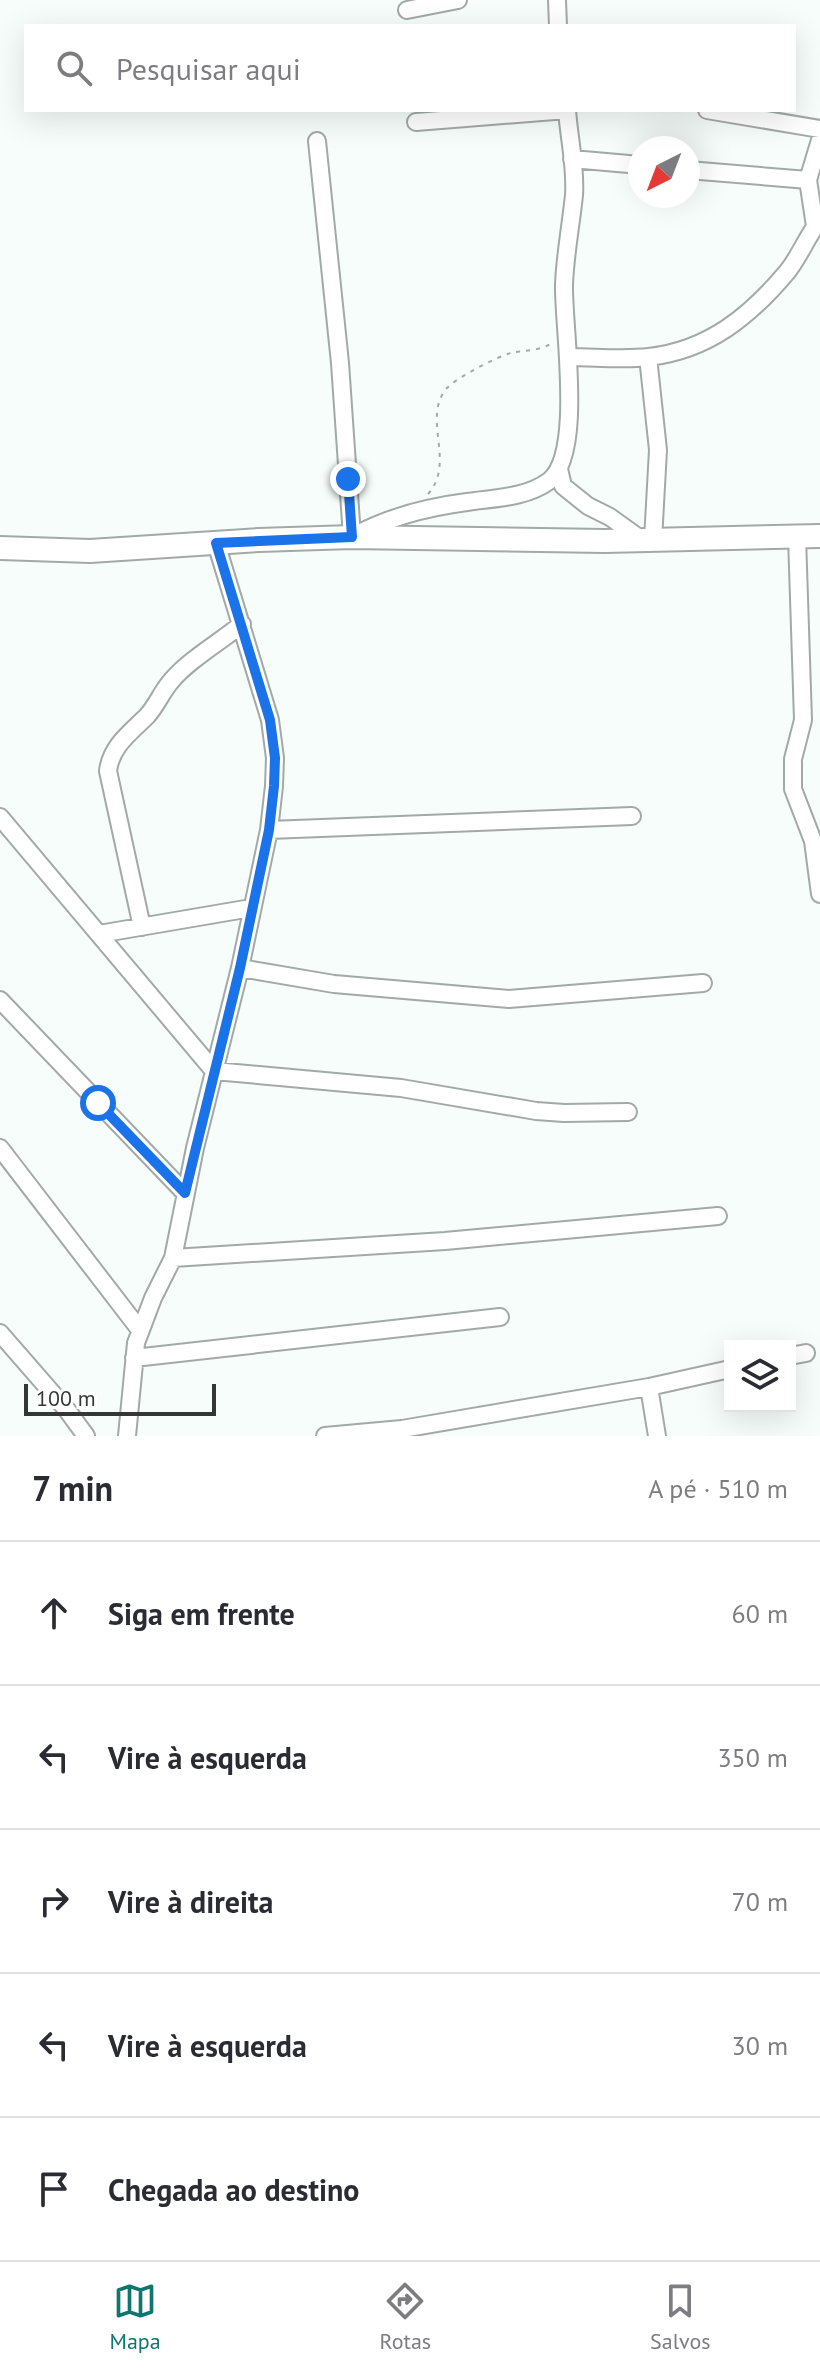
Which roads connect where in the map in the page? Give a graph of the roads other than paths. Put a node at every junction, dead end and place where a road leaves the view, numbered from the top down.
1 (458, 0) edge
2 (557, 0) edge
3 (407, 10) dead end
4 (558, 24) edge
5 (542, 112) edge
6 (567, 112) edge
7 (719, 112) edge
8 (416, 122) dead end
9 (820, 129) edge
10 (820, 140) edge
11 (317, 141) dead end
12 (572, 159) junction
13 (628, 164) edge
14 (700, 171) edge
15 (808, 180) junction
16 (818, 223) edge
17 (569, 357) junction
18 (648, 357) junction
19 (559, 469) junction
20 (820, 536) edge
21 (352, 537) junction
22 (797, 537) junction
23 (648, 540) junction
24 (216, 543) junction
25 (0, 548) edge
26 (242, 624) junction
27 (632, 816) dead end
28 (0, 817) edge
29 (269, 830) junction
30 (820, 894) edge
31 (251, 908) junction
32 (142, 927) junction
33 (99, 934) junction
34 (240, 968) junction
35 (703, 983) dead end
36 (0, 1000) edge
37 (214, 1071) junction
38 (628, 1112) dead end
39 (0, 1148) edge
40 (185, 1193) junction
41 (718, 1216) dead end
42 (173, 1258) junction
43 (500, 1317) dead end
44 (140, 1330) junction
45 (0, 1333) edge
46 (134, 1358) junction
47 (724, 1370) edge
48 (649, 1387) junction
49 (403, 1432) edge
50 (86, 1436) edge
51 (127, 1436) edge
52 (325, 1436) edge
53 (657, 1436) edge

1 - 3 street
2 - 4 street
5 - 8 street
6 - 12 street
7 - 9 street
10 - 15 street
11 - 21 street
12 - 13 street
12 - 17 street
14 - 15 street
15 - 16 street
16 - 18 street
17 - 18 street
17 - 19 street
18 - 23 street
19 - 21 street
19 - 23 street
20 - 22 street
21 - 23 street
21 - 24 street
22 - 23 street
22 - 30 street
24 - 25 street
24 - 26 street
26 - 29 street
26 - 32 street
27 - 29 street
28 - 33 street
29 - 31 street
31 - 32 street
31 - 34 street
32 - 33 street
33 - 37 street
34 - 35 street
34 - 37 street
36 - 40 street
37 - 38 street
37 - 40 street
39 - 44 street
40 - 42 street
41 - 42 street
42 - 44 street
43 - 46 street
44 - 46 street
45 - 50 street
46 - 51 street
47 - 48 street
48 - 49 street
48 - 53 street
49 - 52 street

